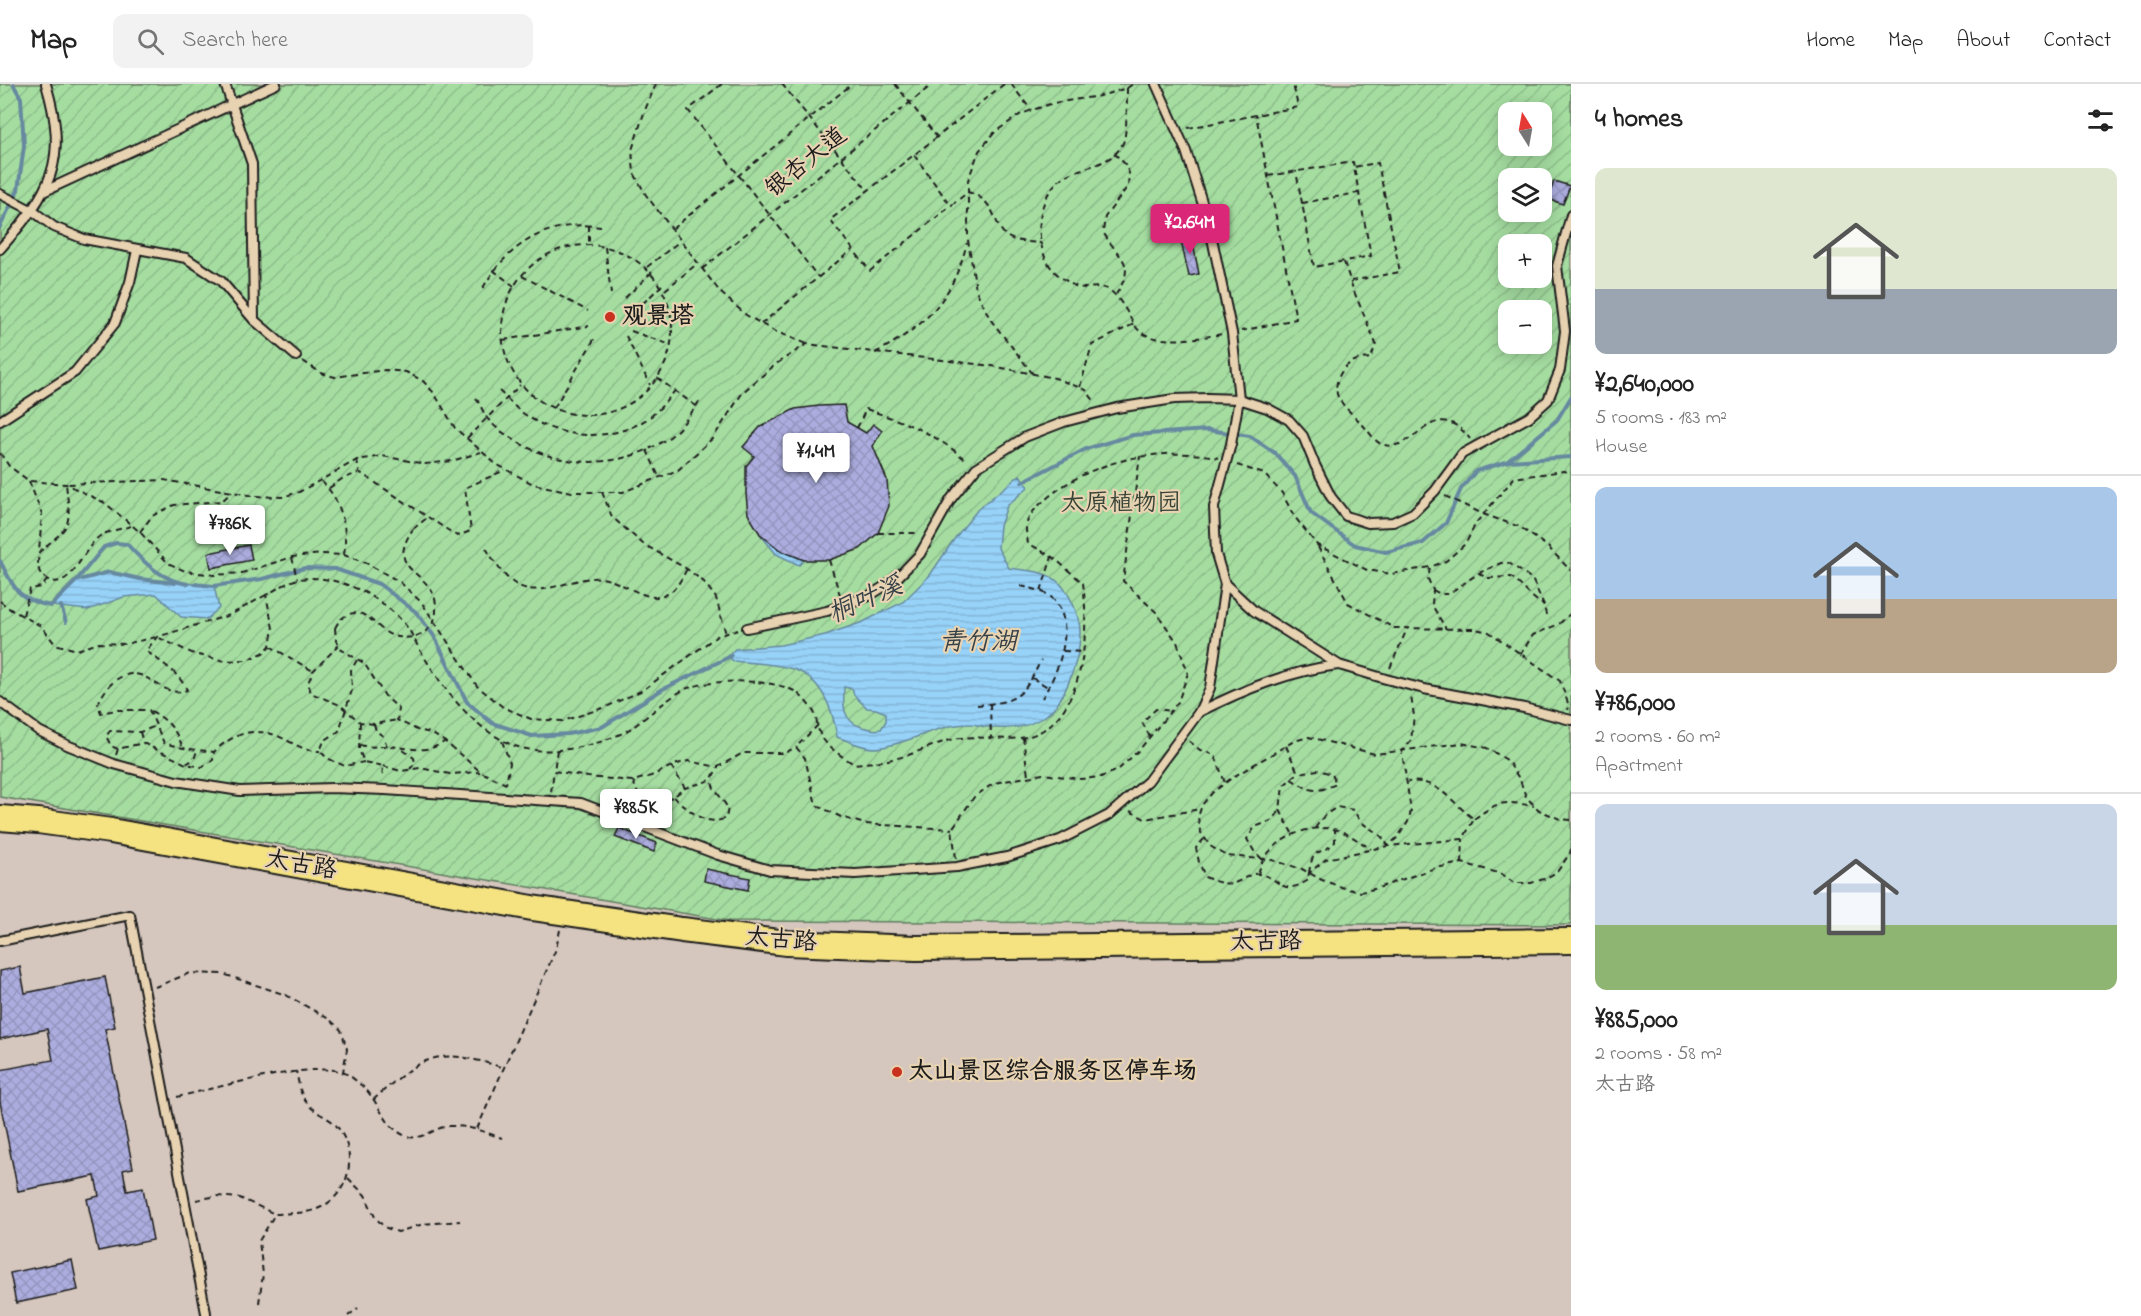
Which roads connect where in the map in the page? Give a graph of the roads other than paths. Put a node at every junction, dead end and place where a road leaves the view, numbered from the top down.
1 (46, 84) edge
2 (225, 84) edge
3 (276, 84) edge
4 (1156, 84) edge
5 (233, 104) junction
6 (45, 191) junction
7 (2, 195) edge
8 (33, 211) junction
9 (1571, 215) edge
10 (0, 249) edge
11 (137, 250) junction
12 (254, 320) junction
13 (296, 356) road end
14 (1239, 399) junction
15 (0, 421) edge
16 (1225, 584) junction
17 (747, 628) road end
18 (1339, 664) junction
19 (0, 702) edge
20 (1198, 712) junction
21 (1569, 719) edge
22 (0, 818) edge
23 (0, 833) edge
24 (0, 941) edge
25 (1571, 941) edge
26 (1571, 955) edge
27 (206, 1313) dead end

1 - 6 lane
2 - 5 lane
3 - 5 lane
4 - 14 lane
5 - 6 lane
5 - 12 lane
6 - 8 lane
7 - 8 lane
8 - 10 lane
8 - 11 lane
9 - 14 lane
11 - 12 lane
11 - 15 lane
12 - 13 lane
14 - 16 lane
14 - 17 lane
16 - 18 lane
16 - 20 lane
18 - 20 lane
18 - 21 lane
19 - 20 lane
22 - 25 main road, 太古路
23 - 26 main road, 太古路
24 - 27 lane

